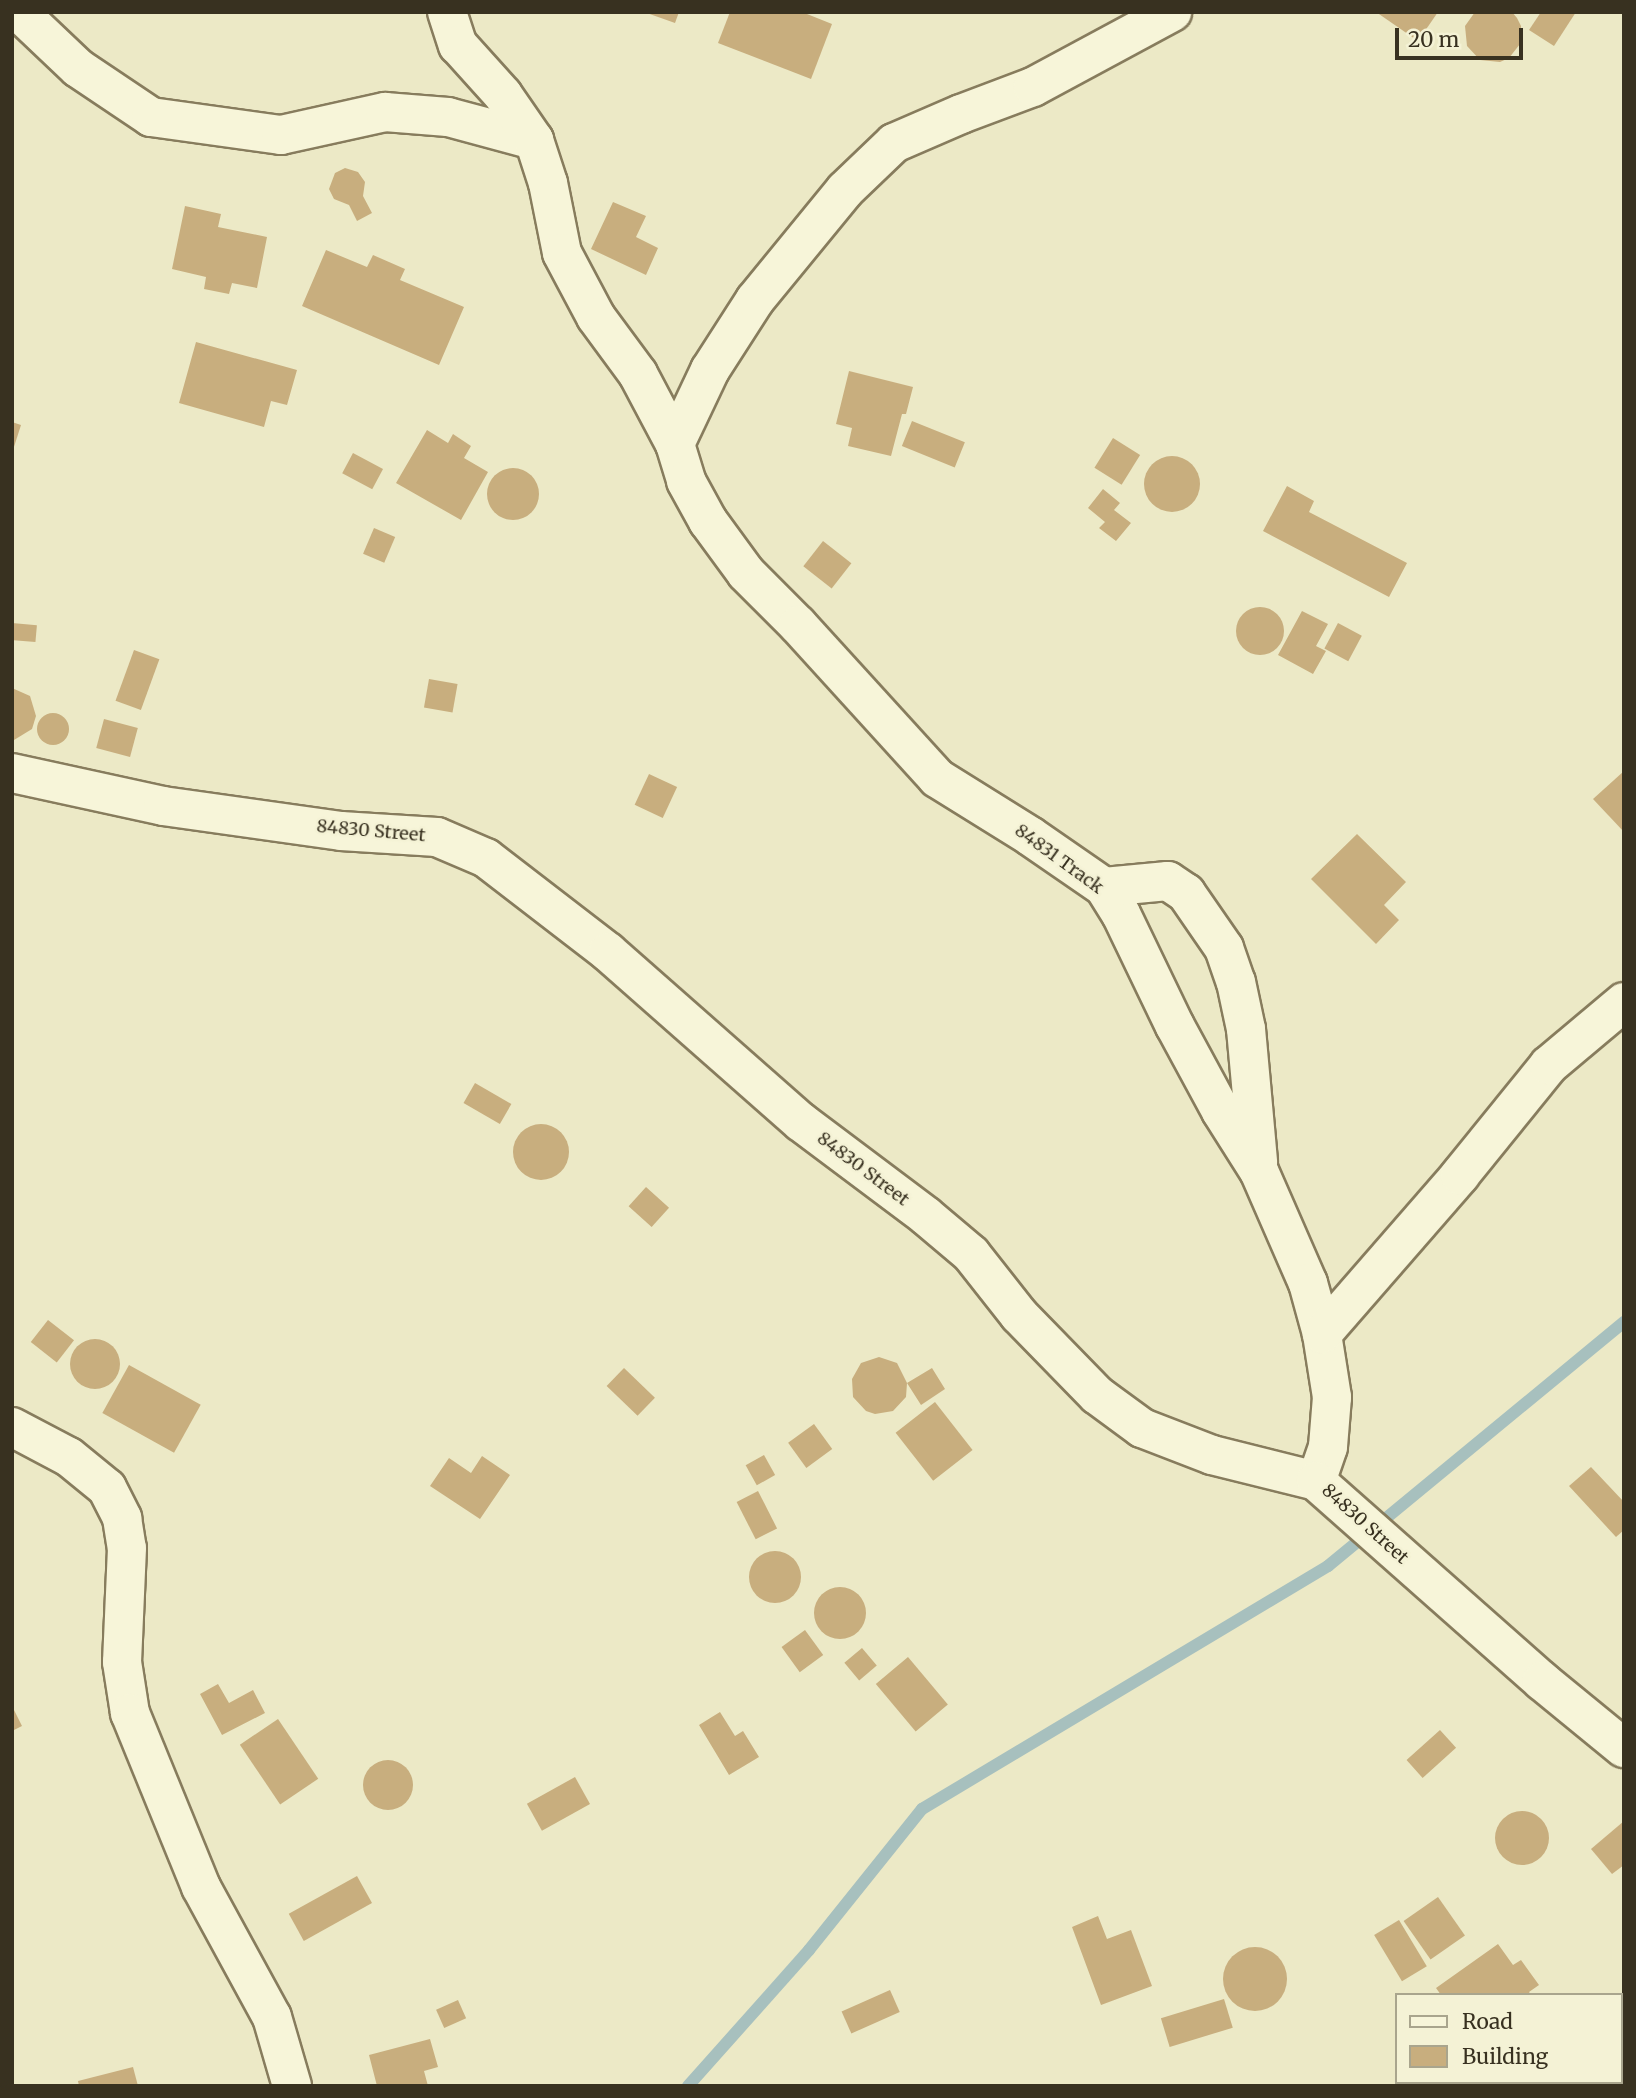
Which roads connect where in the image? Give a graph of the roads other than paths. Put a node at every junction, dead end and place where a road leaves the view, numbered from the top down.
1 (19, 12) edge
2 (447, 12) edge
3 (1172, 12) edge
4 (534, 140) junction
5 (675, 444) junction
6 (12, 773) edge
7 (1104, 887) junction
8 (1624, 1002) edge
9 (1259, 1171) junction
10 (1322, 1334) junction
11 (12, 1427) edge
12 (1316, 1481) junction
13 (1624, 1748) edge
14 (292, 2086) edge

1 - 4 street
2 - 4 street, 84831 Track
3 - 5 street
4 - 5 street, 84831 Track
5 - 7 street, 84831 Track
6 - 12 street, 84830 Street
7 - 9 street, 84831 Track
7 - 9 street
8 - 10 street
9 - 10 street, 84831 Track
10 - 12 street, 84831 Track
11 - 14 street
12 - 13 street, 84830 Street

